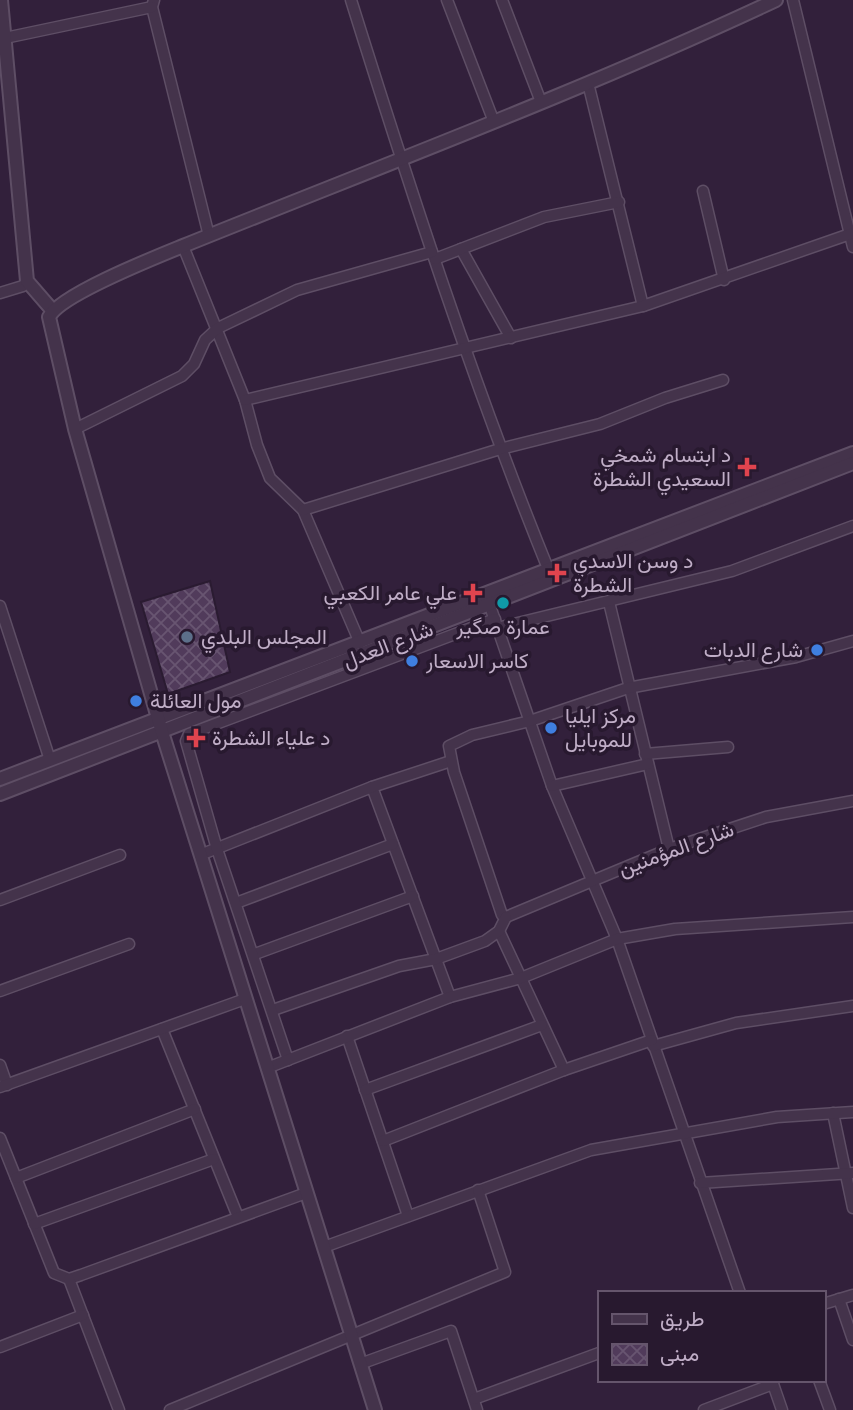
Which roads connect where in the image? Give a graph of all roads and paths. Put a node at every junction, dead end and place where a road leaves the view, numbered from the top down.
1 (1, 0) edge
2 (351, 0) edge
3 (447, 0) edge
4 (502, 0) edge
5 (776, 0) edge
6 (793, 0) edge
7 (153, 3) edge
8 (5, 38) junction
9 (588, 83) junction
10 (6, 97) edge
11 (541, 102) junction
12 (494, 122) junction
13 (401, 158) junction
14 (703, 191) dead end
15 (619, 202) junction
16 (851, 233) edge
17 (209, 236) junction
18 (183, 246) junction
19 (853, 247) edge
20 (461, 249) junction
21 (433, 256) junction
22 (724, 280) junction
23 (27, 281) junction
24 (0, 293) edge
25 (643, 306) junction
26 (53, 311) junction
27 (218, 328) junction
28 (511, 338) junction
29 (465, 349) junction
30 (723, 380) dead end
31 (245, 400) junction
32 (75, 429) junction
33 (500, 449) junction
34 (853, 453) edge
35 (853, 463) edge
36 (303, 510) junction
37 (853, 526) edge
38 (549, 571) junction
39 (609, 602) junction
40 (0, 606) edge
41 (490, 606) junction
42 (496, 624) junction
43 (853, 641) edge
44 (360, 642) junction
45 (628, 688) junction
46 (530, 721) junction
47 (161, 726) junction
48 (728, 747) dead end
49 (646, 759) junction
50 (50, 760) junction
51 (450, 761) junction
52 (0, 779) edge
53 (552, 786) junction
54 (372, 787) junction
55 (0, 794) edge
56 (853, 801) edge
57 (393, 844) junction
58 (217, 849) junction
59 (669, 849) junction
60 (120, 855) dead end
61 (200, 855) junction
62 (592, 880) junction
63 (412, 896) junction
64 (0, 900) edge
65 (236, 903) junction
66 (506, 917) junction
67 (853, 917) edge
68 (499, 931) junction
69 (617, 939) junction
70 (129, 944) dead end
71 (255, 954) junction
72 (436, 959) junction
73 (521, 978) junction
74 (0, 991) edge
75 (450, 997) junction
76 (245, 999) junction
77 (853, 1006) edge
78 (273, 1010) junction
79 (542, 1026) junction
80 (163, 1029) junction
81 (347, 1036) junction
82 (653, 1043) junction
83 (289, 1060) junction
84 (0, 1065) edge
85 (267, 1068) junction
86 (564, 1070) junction
87 (4, 1086) edge
88 (365, 1090) junction
89 (195, 1109) junction
90 (853, 1112) edge
91 (833, 1113) junction
92 (683, 1134) junction
93 (0, 1138) edge
94 (383, 1141) junction
95 (214, 1159) junction
96 (849, 1173) edge
97 (16, 1178) junction
98 (700, 1183) junction
99 (478, 1190) junction
100 (306, 1193) junction
101 (853, 1208) edge
102 (408, 1216) junction
103 (238, 1217) junction
104 (34, 1224) junction
105 (324, 1247) junction
106 (69, 1279) junction
107 (739, 1291) edge
108 (853, 1295) edge
109 (839, 1299) junction
110 (825, 1303) edge
111 (83, 1315) junction
112 (352, 1335) junction
113 (853, 1339) edge
114 (0, 1347) edge
115 (598, 1353) edge
116 (360, 1364) junction
117 (772, 1382) edge
118 (819, 1382) edge
119 (475, 1405) edge
120 (119, 1410) edge
121 (170, 1410) edge
122 (375, 1410) edge
123 (704, 1410) edge
124 (782, 1410) edge
125 (830, 1410) edge

1 - 8 street
2 - 13 street
3 - 12 street
4 - 11 street
5 - 9 street
6 - 16 street
7 - 8 street
7 - 17 street
8 - 10 street
9 - 11 street
9 - 15 street
10 - 23 street
11 - 12 street
12 - 13 street
13 - 17 street
13 - 21 street
14 - 22 street
15 - 20 street
15 - 25 street
16 - 19 street
16 - 22 street
17 - 18 street
18 - 26 street
18 - 27 street
20 - 21 street
20 - 28 street
21 - 27 street
21 - 29 street
22 - 25 street
23 - 24 street
23 - 26 street
25 - 28 street
26 - 32 street
27 - 31 street
27 - 32 street
28 - 29 street
29 - 31 street
29 - 33 street
30 - 33 street
31 - 36 street
32 - 47 street
33 - 36 street
33 - 38 street
34 - 38 street, شارع العدل
35 - 41 street, شارع العدل
36 - 44 street
37 - 39 street
38 - 44 street, شارع العدل
39 - 42 street
39 - 45 street
40 - 50 street
41 - 42 street
41 - 47 street, شارع العدل
42 - 46 street
42 - 58 street
43 - 45 street
44 - 47 street, شارع العدل
45 - 46 street
45 - 49 street
46 - 51 street
46 - 53 street
47 - 50 street, شارع العدل
47 - 55 street, شارع العدل
47 - 61 street
48 - 49 street
49 - 53 street
49 - 59 street
50 - 52 street, شارع العدل
51 - 54 street
51 - 66 street
53 - 62 street
54 - 57 street
54 - 58 street
56 - 59 street, شارع المؤمنين
57 - 63 street
57 - 65 street
58 - 61 street
58 - 65 street
59 - 62 street, شارع المؤمنين
60 - 64 street
61 - 76 street
62 - 66 street, شارع المؤمنين
62 - 69 street
63 - 71 street
63 - 72 street
65 - 71 street
66 - 68 street
67 - 69 street
68 - 72 street
68 - 73 street
69 - 73 street
69 - 82 street
70 - 74 street
71 - 78 street
72 - 75 street
72 - 78 street
73 - 75 street
73 - 79 street
75 - 81 street
76 - 80 street
76 - 85 street
77 - 82 street
78 - 83 street
79 - 86 street
79 - 88 street
80 - 87 street
80 - 89 street
81 - 83 street
81 - 88 street
82 - 86 street
82 - 92 street
83 - 85 street
84 - 87 street
85 - 100 street
86 - 94 street
88 - 94 street
89 - 95 street
89 - 97 street
90 - 91 street
91 - 92 street
91 - 96 street
92 - 98 street
92 - 99 street
93 - 97 street
94 - 102 street
95 - 103 street
95 - 104 street
96 - 98 street
96 - 101 street
97 - 104 street
98 - 107 street
99 - 102 street
99 - 112 street
100 - 103 street
100 - 105 street
102 - 105 street
103 - 106 street
104 - 106 street
105 - 112 street
106 - 111 street
108 - 109 street
109 - 110 street
109 - 113 street
111 - 114 street
111 - 120 street
112 - 116 street
112 - 121 street
115 - 119 street
116 - 119 street
116 - 122 street
117 - 123 street
117 - 124 street
118 - 125 street

